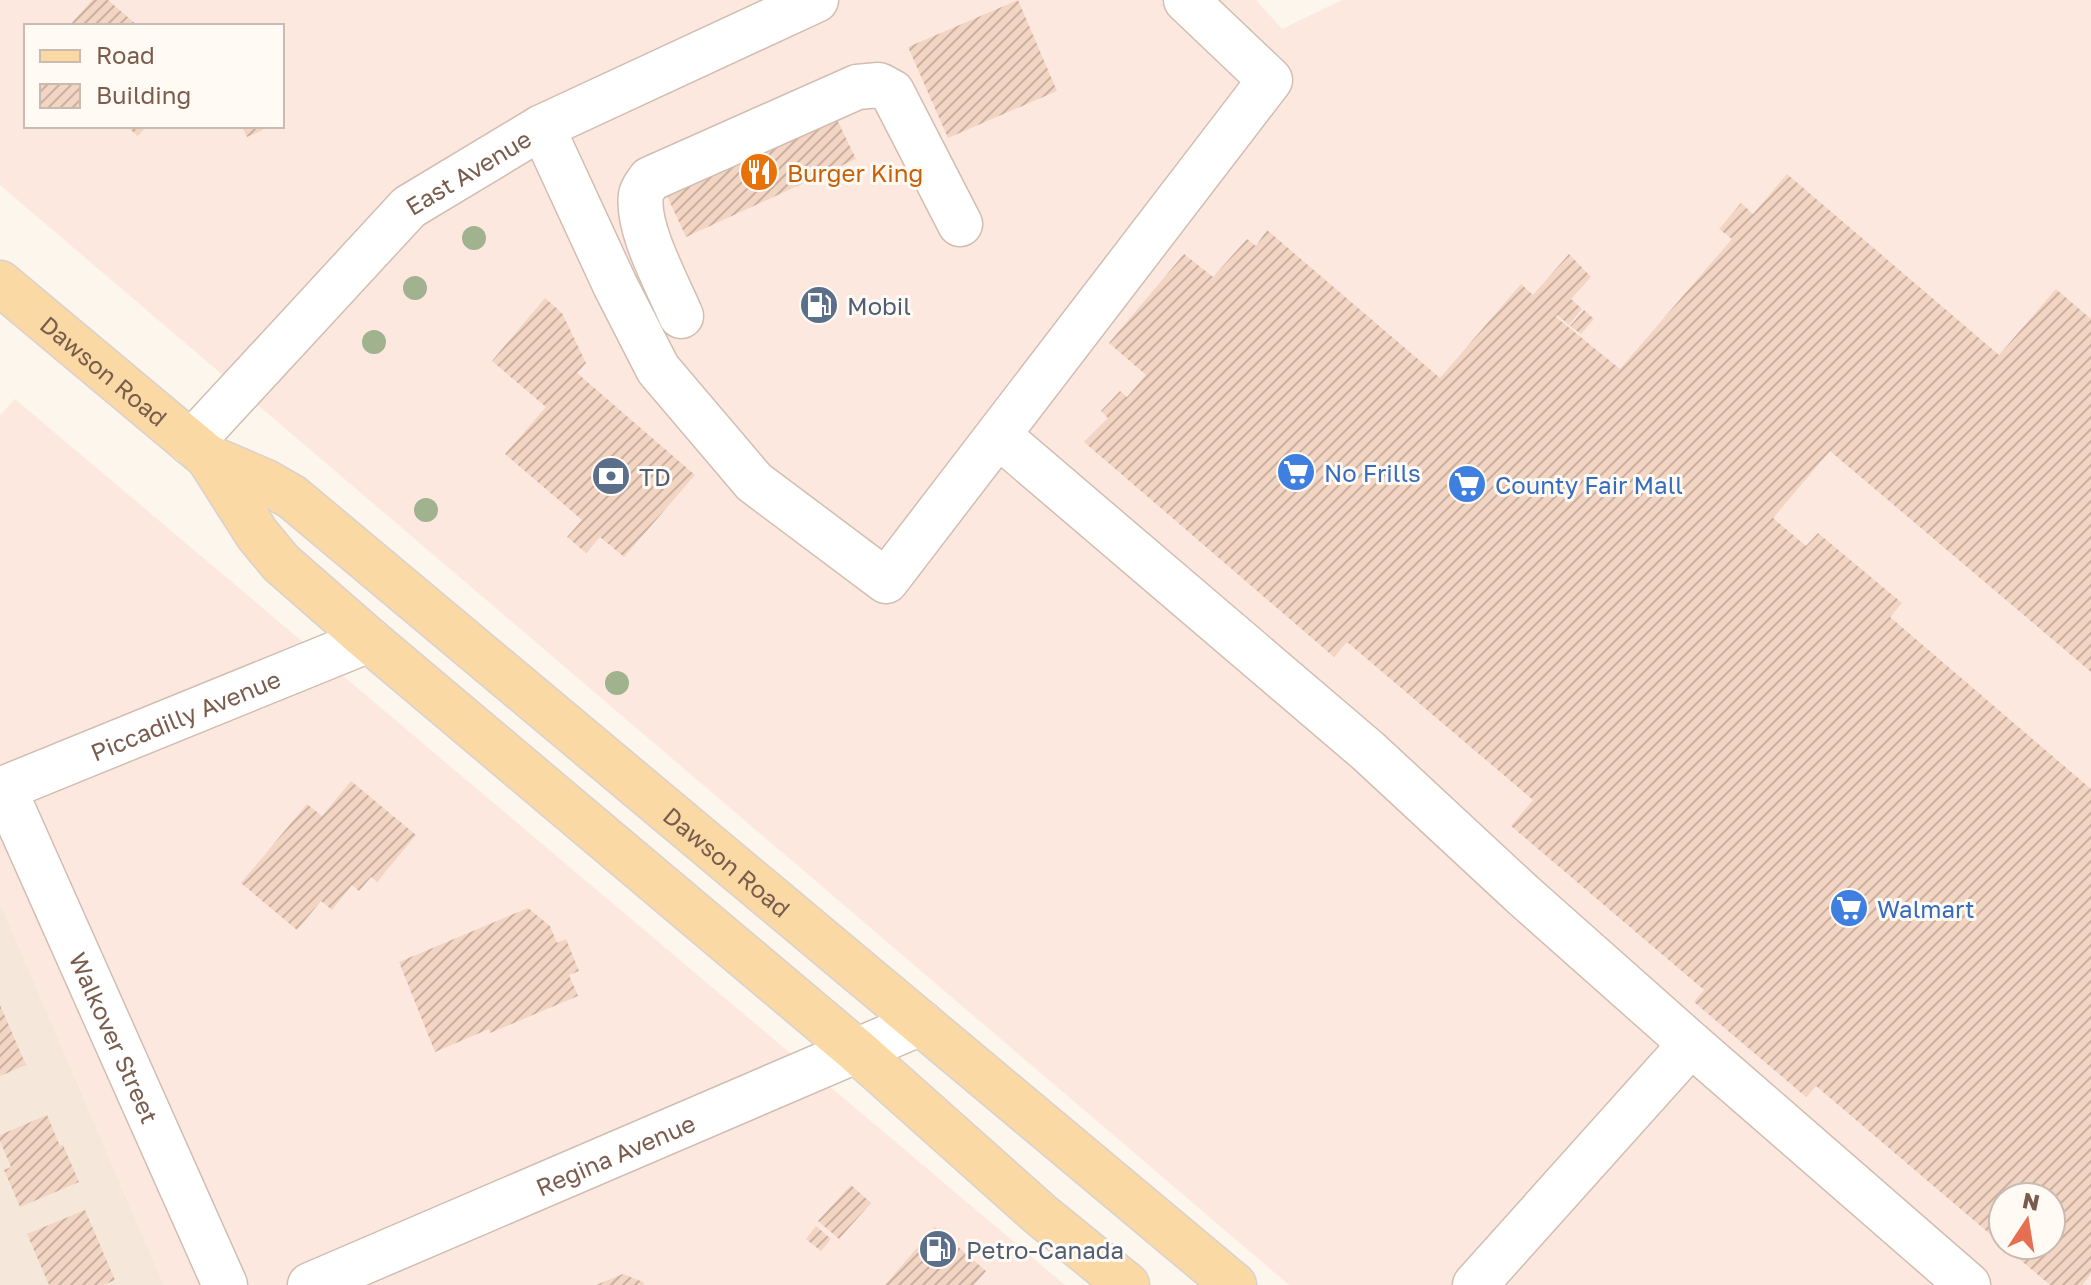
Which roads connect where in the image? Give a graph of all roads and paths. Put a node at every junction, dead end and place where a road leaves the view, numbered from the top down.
1 (816, 0) edge
2 (1186, 0) edge
3 (542, 127) junction
4 (960, 224) dead end
5 (0, 283) edge
6 (681, 316) dead end
7 (999, 436) junction
8 (199, 450) junction
9 (369, 640) junction
10 (2, 789) edge
11 (921, 1023) junction
12 (1691, 1044) junction
13 (857, 1051) junction
14 (225, 1285) edge
15 (310, 1285) edge
16 (1127, 1285) edge
17 (1234, 1285) edge
18 (1475, 1285) edge
19 (1968, 1285) edge

1 - 3 street, East Avenue
2 - 7 street
3 - 7 street
3 - 8 street, East Avenue
4 - 6 street
5 - 8 main road, Dawson Road
7 - 12 street
8 - 9 main road, Dawson Road
8 - 11 main road, Dawson Road
9 - 10 street, Piccadilly Avenue
9 - 13 main road, Dawson Road
10 - 14 street, Walkover Street
11 - 13 street, Regina Avenue
11 - 17 main road, Dawson Road
12 - 18 street
12 - 19 street
13 - 15 street, Regina Avenue
13 - 16 main road, Dawson Road

